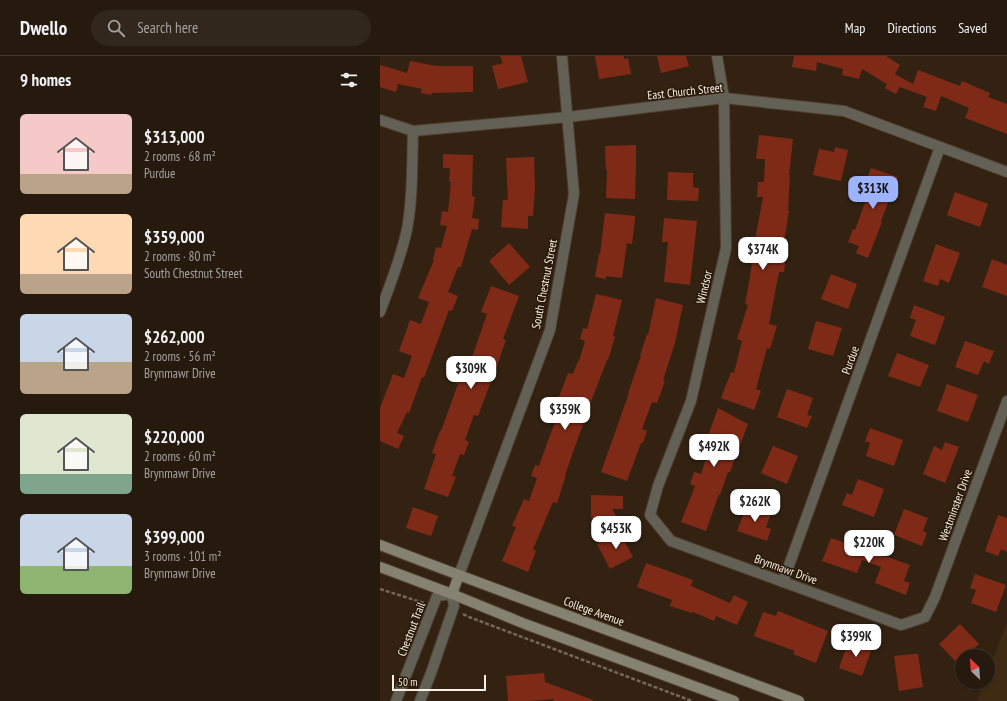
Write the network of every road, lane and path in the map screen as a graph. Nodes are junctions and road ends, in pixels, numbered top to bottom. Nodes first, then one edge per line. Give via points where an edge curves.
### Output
1 (562, 56) edge
2 (717, 56) edge
3 (724, 98) junction
4 (568, 117) junction
5 (380, 120) edge
6 (413, 131) junction
7 (940, 147) junction
8 (1007, 172) edge
9 (380, 312) edge
10 (1007, 401) edge
11 (650, 515) joint
12 (380, 545) edge
13 (380, 567) edge
14 (459, 575) junction
15 (783, 582) junction
16 (380, 589) edge
17 (452, 594) junction
18 (434, 604) junction
19 (452, 610) junction
20 (925, 617) joint
21 (396, 701) edge
22 (420, 701) edge
23 (692, 701) edge
24 (734, 701) edge
25 (799, 701) edge

1 - 4 street, South Chestnut Street
2 - 3 street, Windsor
3 - 4 street, East Church Street
3 - 7 street, East Church Street via 844,111
3 - 11 street, Windsor via 726,248 691,401 658,486
4 - 6 street, East Church Street
4 - 14 street, South Chestnut Street via 574,194 550,330
5 - 6 street, East Church Street
6 - 9 street via 407,230
7 - 8 street, East Church Street
7 - 15 street, Purdue
10 - 20 street, Westminster Drive via 935,597
11 - 15 street, Brynmawr Drive via 671,541
12 - 14 main road, College Avenue
13 - 17 main road
14 - 17 main road
14 - 25 main road, College Avenue
15 - 20 street, Brynmawr Drive via 901,625
16 - 18 path
17 - 18 street, Chestnut Trail via 437,596
17 - 19 street
17 - 24 main road via 525,624
18 - 21 street, Chestnut Trail
19 - 22 street
19 - 23 path

